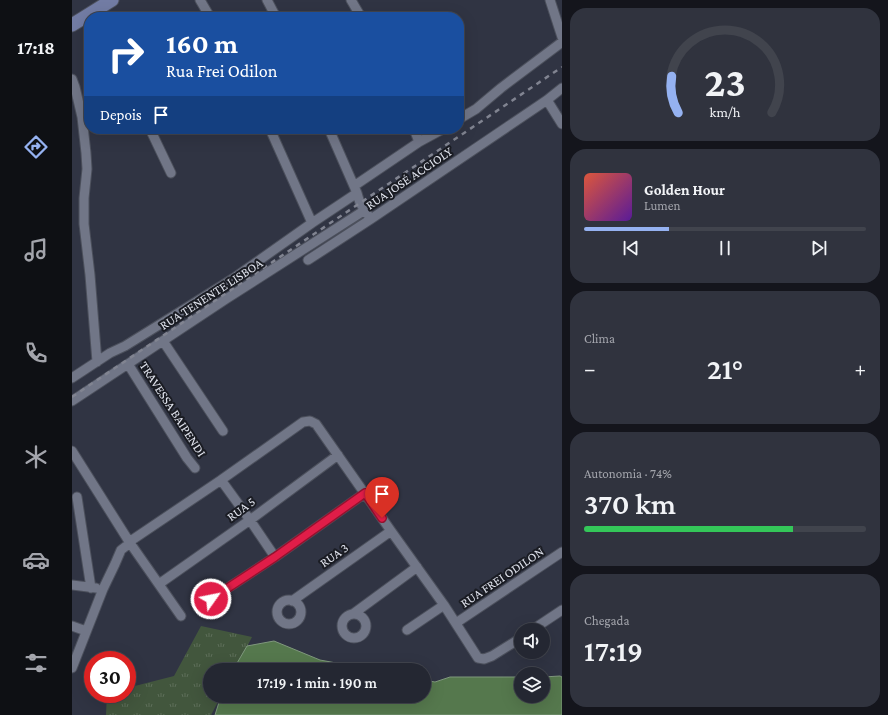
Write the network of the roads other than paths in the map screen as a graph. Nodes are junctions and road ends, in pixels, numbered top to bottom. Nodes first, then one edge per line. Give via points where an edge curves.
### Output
1 (112, 0) edge
2 (200, 0) edge
3 (267, 0) edge
4 (351, 0) edge
5 (550, 0) edge
6 (97, 12) edge
7 (207, 12) edge
8 (273, 12) edge
9 (358, 12) edge
10 (84, 19) edge
11 (72, 25) edge
12 (562, 37) edge
13 (562, 42) edge
14 (72, 79) edge
15 (562, 88) edge
16 (549, 103) junction
17 (562, 109) edge
18 (464, 116) edge
19 (562, 124) edge
20 (152, 134) edge
21 (272, 134) edge
22 (331, 134) edge
23 (416, 134) edge
24 (433, 134) edge
25 (419, 142) junction
26 (171, 173) dead end
27 (355, 190) junction
28 (365, 210) junction
29 (371, 219) junction
30 (312, 223) junction
31 (308, 260) dead end
32 (163, 341) junction
33 (97, 362) junction
34 (128, 364) junction
35 (72, 378) edge
36 (72, 401) edge
37 (223, 431) dead end
38 (72, 451) edge
39 (338, 455) junction
40 (195, 468) dead end
41 (221, 480) junction
42 (365, 493) junction
43 (77, 497) dead end
44 (250, 520) junction
45 (391, 531) junction
46 (130, 543) junction
47 (562, 552) edge
48 (275, 557) junction
49 (417, 567) junction
50 (159, 584) junction
51 (72, 585) edge
52 (91, 588) junction
53 (103, 589) junction
54 (211, 599) dead end
55 (292, 600) dead end
56 (444, 605) junction
57 (562, 610) edge
58 (353, 614) dead end
59 (181, 616) dead end
60 (456, 623) junction
61 (542, 623) edge
62 (72, 626) edge
63 (407, 630) dead end
64 (86, 631) junction
65 (514, 642) edge
66 (72, 668) edge

1 - 6 main road
2 - 7 street
3 - 8 street
4 - 9 street
5 - 12 street
10 - 11 main road
13 - 18 street
14 - 33 street via 82,117 86,153 84,224
15 - 16 street, RUA JOSÉ ACCIOLY
16 - 17 street
16 - 19 street
16 - 29 street, RUA JOSÉ ACCIOLY
20 - 26 street
21 - 30 street
22 - 27 street
23 - 25 street
24 - 25 street, RUA JOSÉ ACCIOLY
25 - 27 street, RUA JOSÉ ACCIOLY
27 - 28 street
27 - 30 street, RUA JOSÉ ACCIOLY
28 - 29 street
28 - 32 street, RUA TENENTE LISBOA
29 - 31 street, RUA JOSÉ ACCIOLY
30 - 33 street, RUA JOSÉ ACCIOLY via 234,278
32 - 34 street, RUA TENENTE LISBOA
32 - 37 street
33 - 35 street, RUA JOSÉ ACCIOLY
34 - 36 street, RUA TENENTE LISBOA
34 - 40 street, TRAVESSA BAIPENDI
38 - 46 street
39 - 41 street, RUA FREI ODILON via 316,424 310,421 303,422
39 - 42 street, RUA FREI ODILON
39 - 44 street, RUA 5
41 - 44 street
41 - 46 street, RUA FREI ODILON
42 - 45 street, RUA FREI ODILON
42 - 48 street
43 - 52 street
44 - 48 street
44 - 50 street, RUA 5
45 - 49 street, RUA FREI ODILON
45 - 55 street, RUA 3
46 - 50 street
46 - 53 street, RUA FREI ODILON via 121,550
47 - 60 street, RUA FREI ODILON
48 - 54 street
49 - 56 street, RUA FREI ODILON
49 - 58 street
50 - 59 street
51 - 52 street
52 - 53 street
53 - 64 street, RUA FREI ODILON
56 - 60 street, RUA FREI ODILON
56 - 63 street
57 - 61 street
60 - 65 street, RUA FREI ODILON via 478,658 492,656
62 - 64 street
64 - 66 street, RUA FREI ODILON

